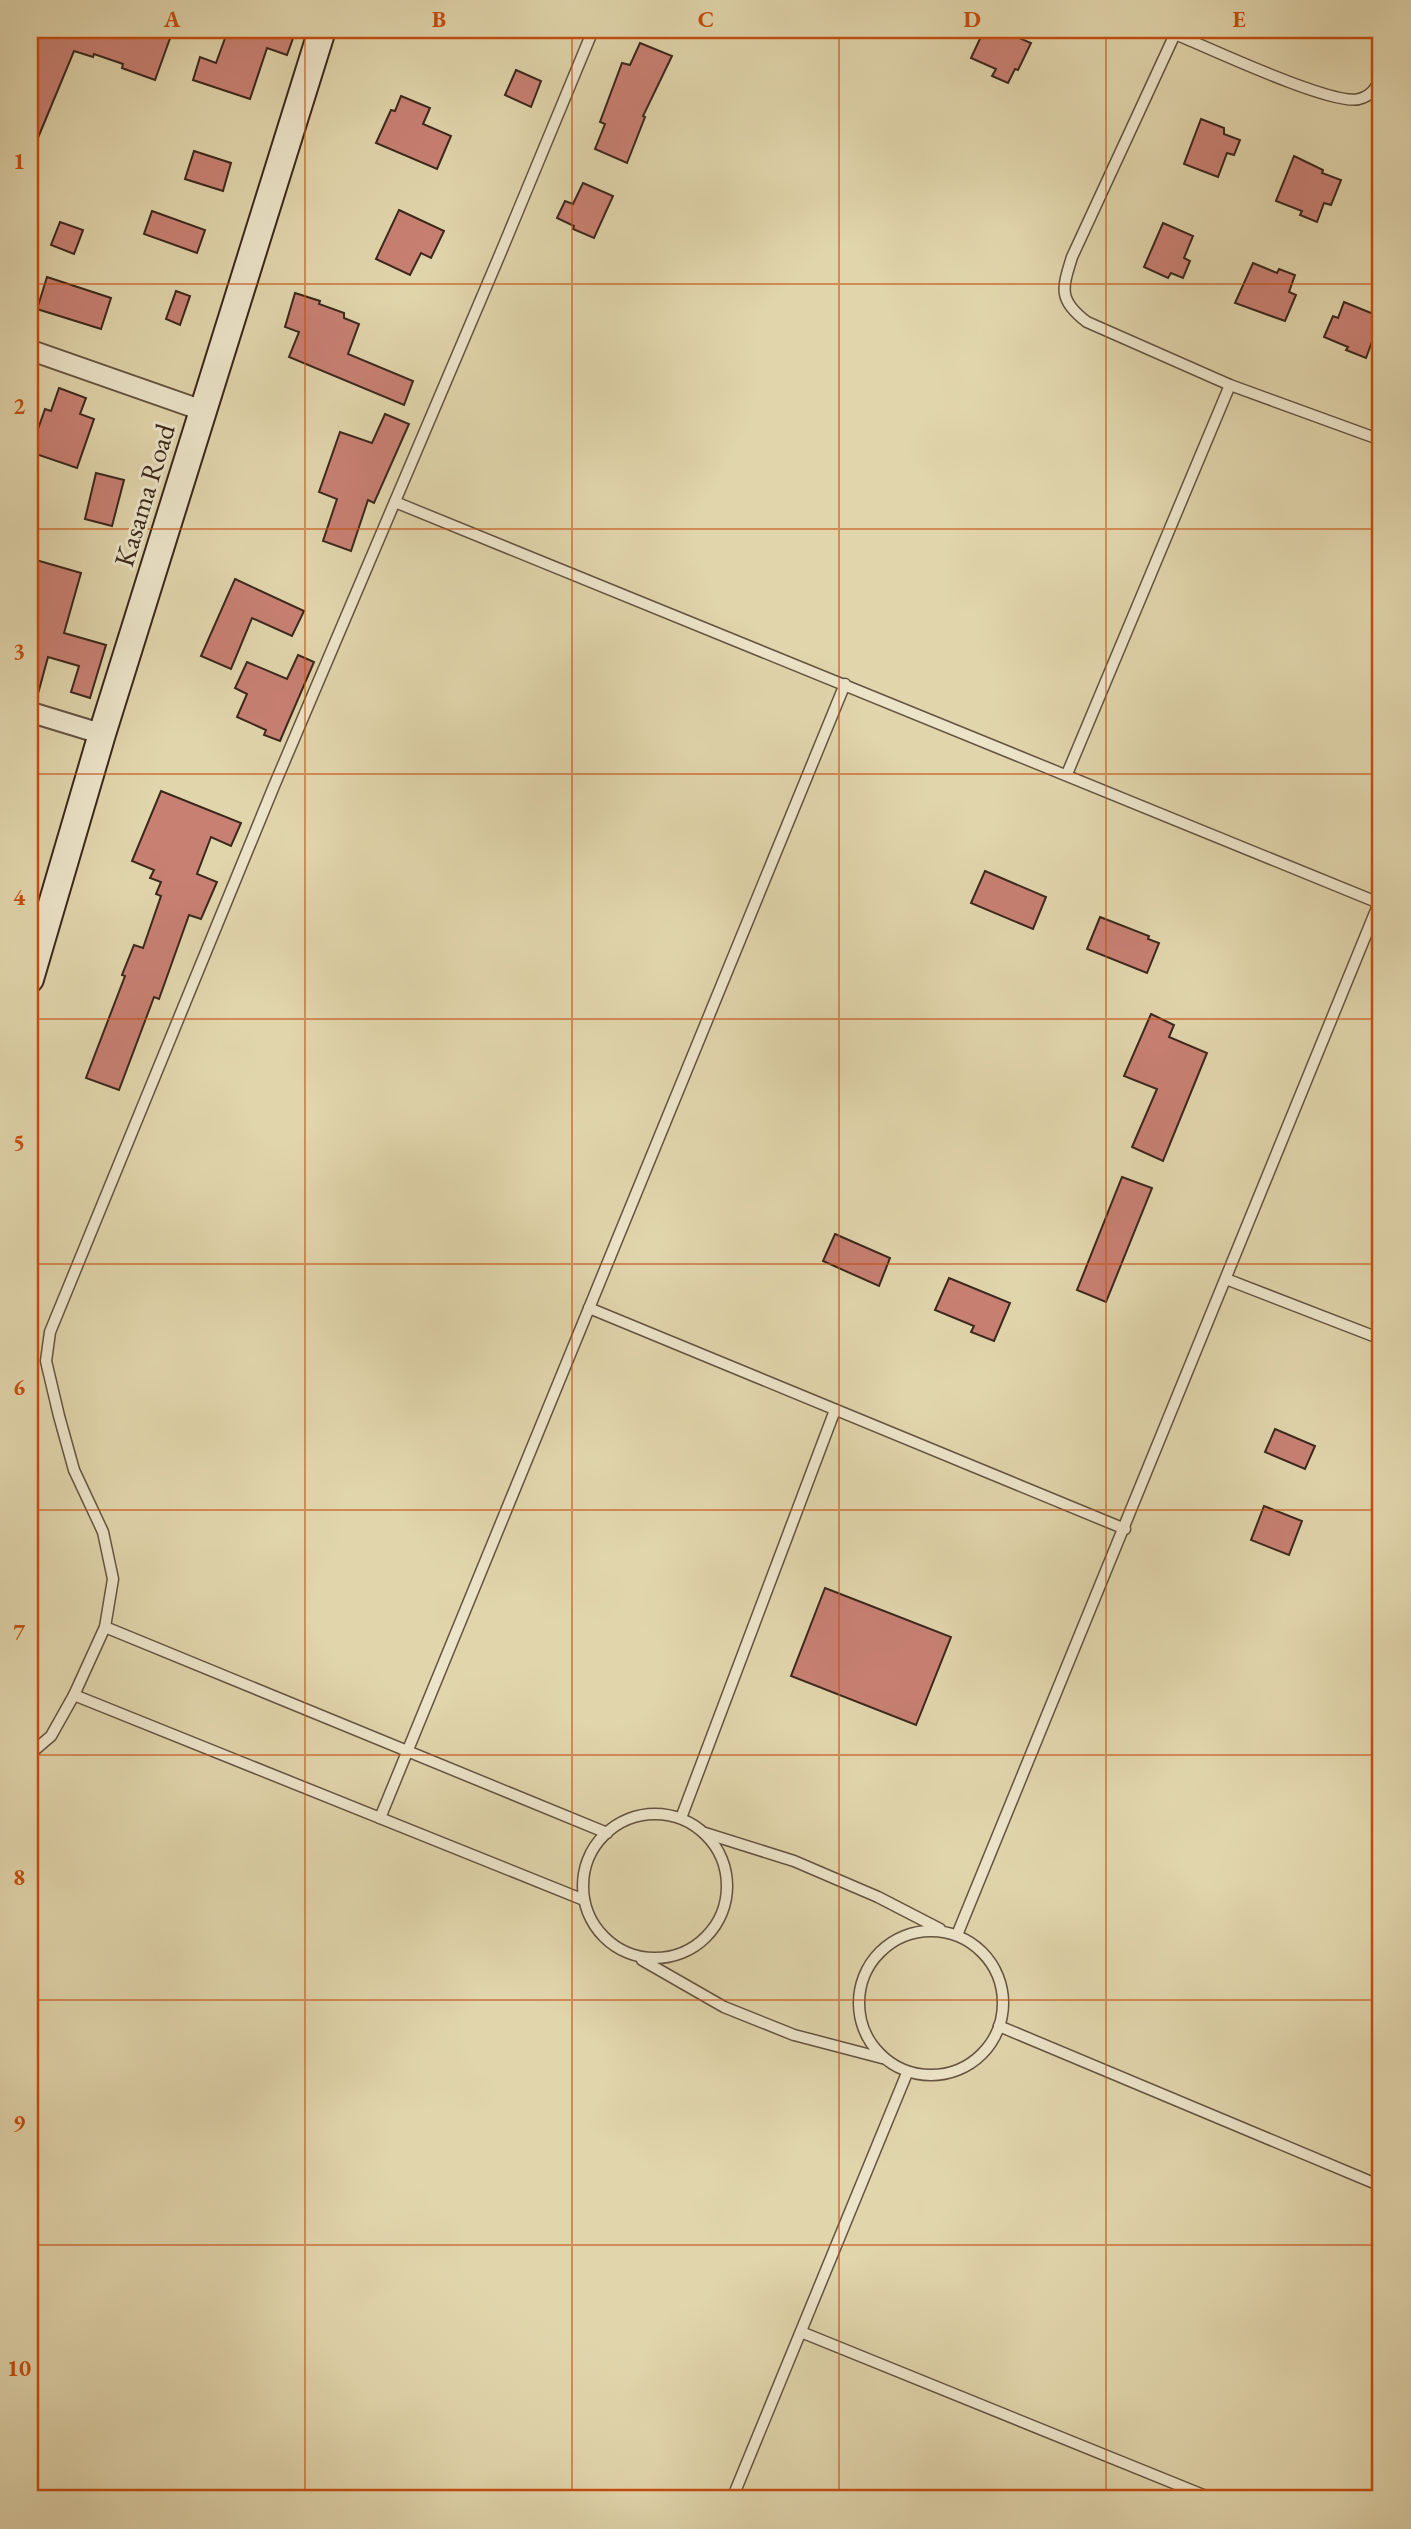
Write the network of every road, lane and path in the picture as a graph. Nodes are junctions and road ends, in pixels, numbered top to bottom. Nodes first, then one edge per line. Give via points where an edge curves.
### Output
1 (322, 30) edge
2 (593, 30) edge
3 (1171, 32) edge
4 (1381, 78) edge
5 (30, 350) edge
6 (1230, 385) junction
7 (204, 411) junction
8 (1381, 440) edge
9 (395, 502) junction
10 (845, 684) junction
11 (30, 712) edge
12 (102, 734) junction
13 (1067, 774) junction
14 (1380, 900) edge
15 (30, 979) edge
16 (1226, 1279) junction
17 (589, 1308) junction
18 (1381, 1339) edge
19 (835, 1410) junction
20 (1125, 1529) junction
21 (105, 1627) junction
22 (74, 1695) junction
23 (407, 1751) junction
24 (30, 1754) edge
25 (380, 1818) junction
26 (681, 1818) junction
27 (607, 1833) junction
28 (705, 1833) junction
29 (584, 1900) junction
30 (943, 1931) junction
31 (957, 1935) junction
32 (639, 1958) junction
33 (999, 2026) junction
34 (883, 2058) junction
35 (907, 2073) junction
36 (1381, 2186) edge
37 (801, 2332) junction
38 (732, 2499) edge
39 (1213, 2499) edge

1 - 7 street, Kasama Road
2 - 9 lane
3 - 4 lane via 1325,96 1358,100 1375,91
3 - 6 lane via 1064,284 1070,309 1087,322
5 - 7 street
6 - 8 lane
6 - 13 lane
7 - 12 street, Kasama Road
9 - 10 lane
9 - 21 lane via 50,1332 46,1361 59,1416 74,1470 103,1532 113,1579
10 - 13 lane
10 - 17 lane
11 - 12 street
12 - 15 street, Kasama Road
13 - 14 lane
14 - 16 lane
16 - 18 lane
16 - 20 lane
17 - 19 lane
17 - 23 lane
19 - 20 lane
19 - 26 lane
20 - 31 lane
21 - 22 lane
21 - 23 lane
22 - 24 lane via 51,1735
22 - 25 lane
23 - 25 lane
23 - 27 lane
25 - 29 lane
26 - 27 lane via 642,1815
26 - 28 lane
27 - 29 lane via 590,1857
28 - 30 lane via 794,1861 878,1896
28 - 32 lane via 725,1870 725,1899 717,1920 705,1937 682,1953 653,1960
29 - 32 lane via 603,1939
30 - 31 lane
30 - 34 lane via 902,1938 870,1966 860,2008 866,2035
31 - 33 lane via 980,1949 996,1971 1003,1997
32 - 34 lane via 724,2007 794,2035
33 - 35 lane via 985,2051 962,2068 935,2076
33 - 36 lane
34 - 35 lane
35 - 37 lane
37 - 38 lane
37 - 39 lane

